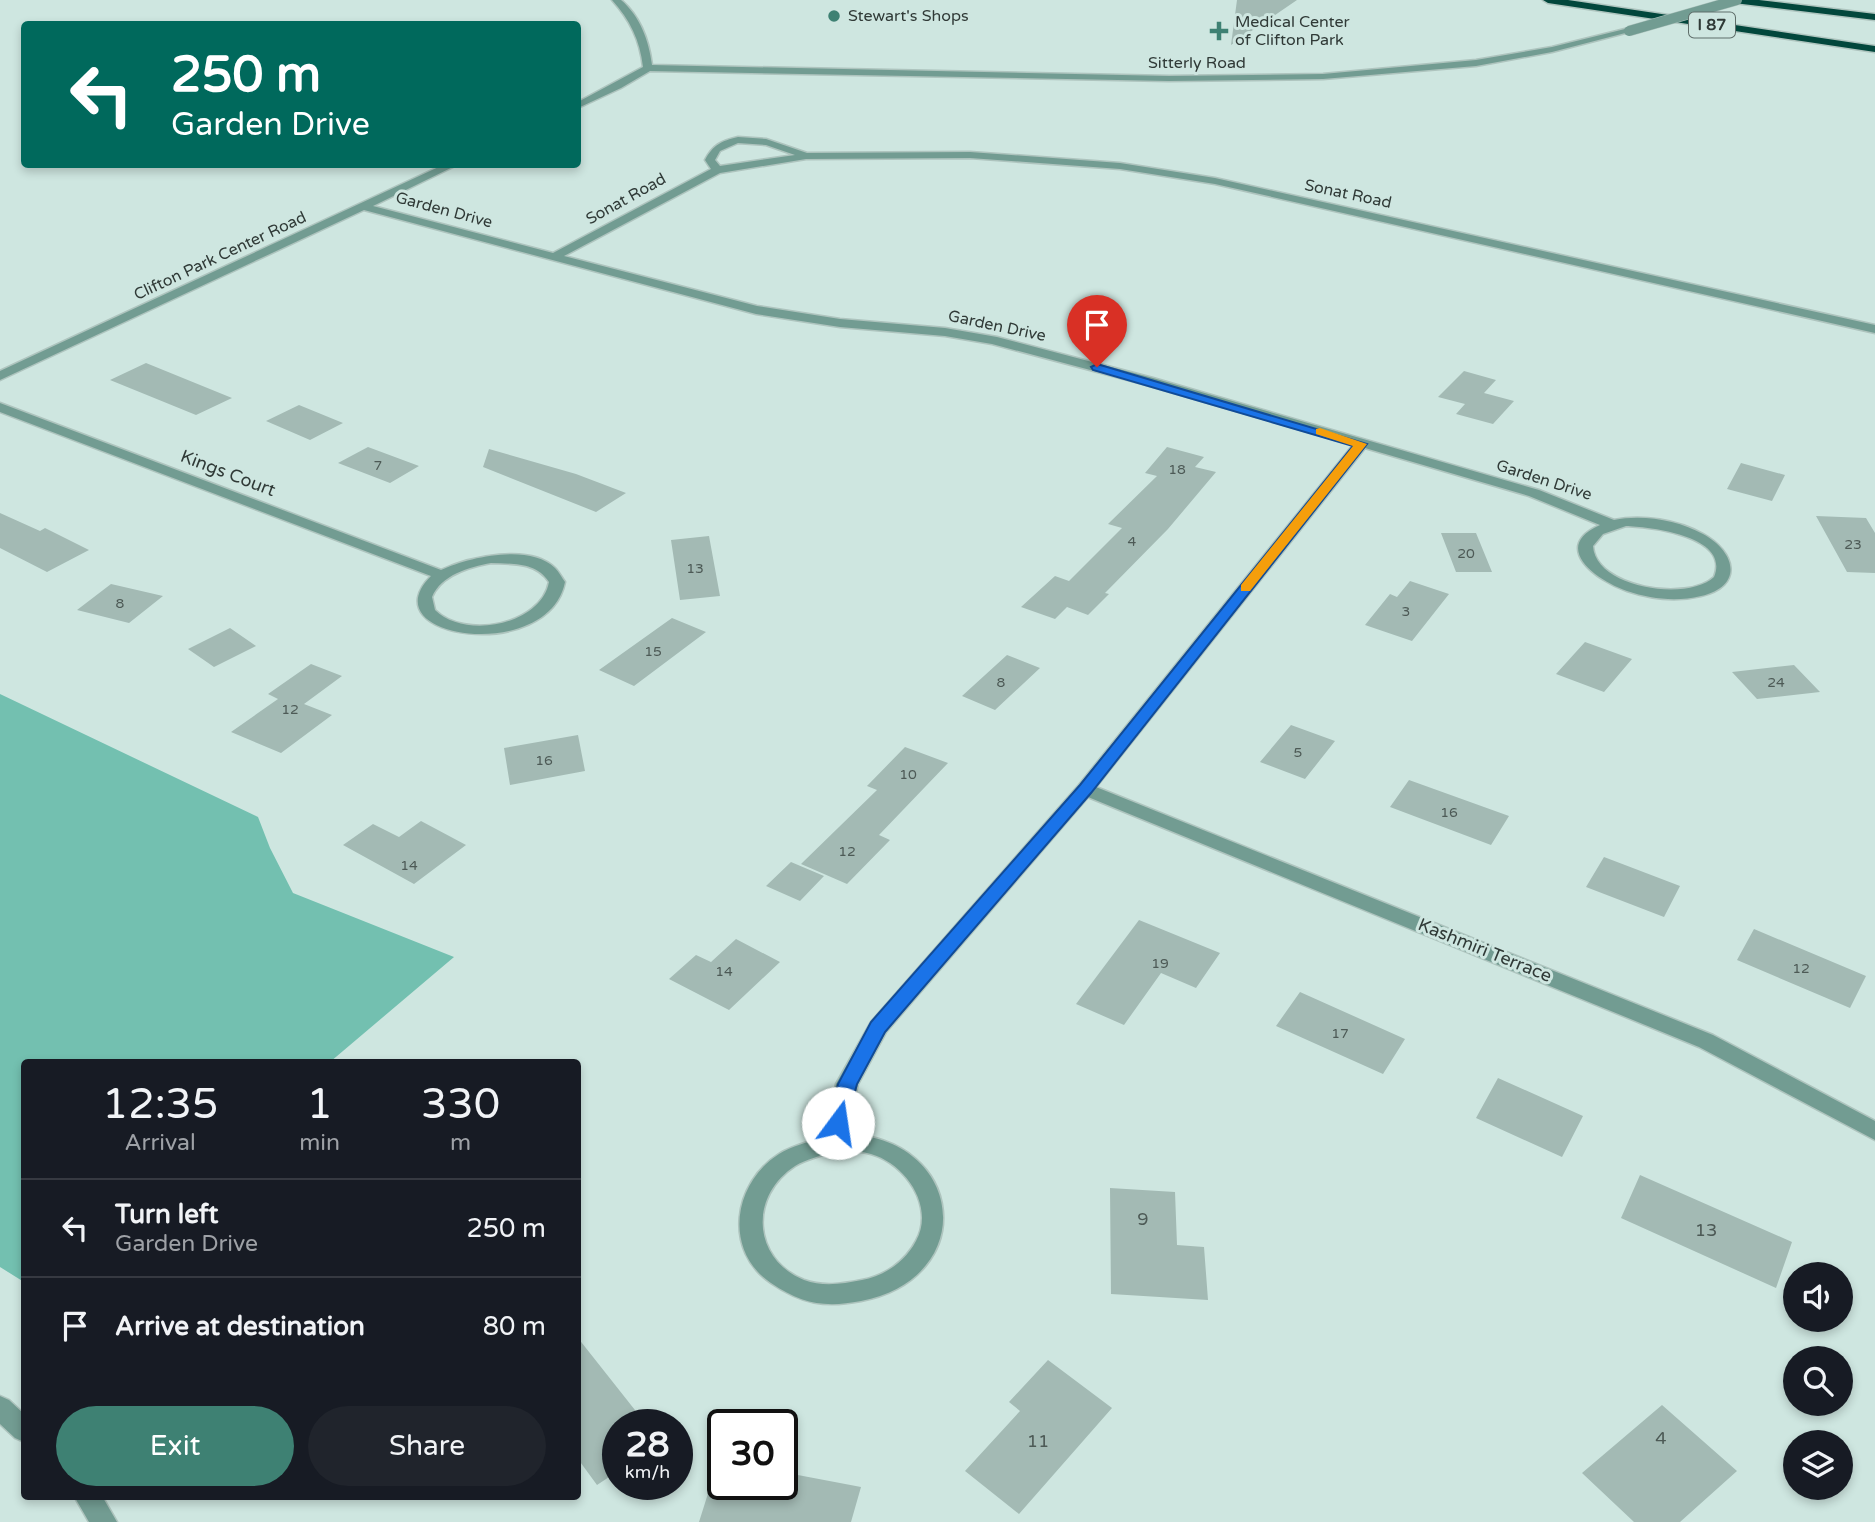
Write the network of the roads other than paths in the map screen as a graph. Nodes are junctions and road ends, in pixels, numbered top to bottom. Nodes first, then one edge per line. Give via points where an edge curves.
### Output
1 (616, 0) edge
2 (1549, 0) edge
3 (1735, 0) edge
4 (1875, 17) edge
5 (1875, 49) edge
6 (648, 68) junction
7 (581, 104) edge
8 (806, 156) junction
9 (446, 168) edge
10 (716, 170) junction
11 (364, 207) junction
12 (552, 258) junction
13 (1875, 329) edge
14 (0, 376) edge
15 (0, 407) edge
16 (1361, 444) junction
17 (1611, 524) junction
18 (442, 575) junction
19 (1085, 789) junction
20 (1875, 1131) edge
21 (833, 1142) junction
22 (0, 1408) edge
23 (21, 1427) edge
24 (90, 1500) edge
25 (104, 1522) edge

1 - 6 street via 629,12
2 - 5 highway, I 87
3 - 4 highway, I 87
3 - 6 street, Sitterly Road, bridge via 1544,53 1464,67 1333,77 1113,79
6 - 7 street
8 - 10 street, Sonat Road
8 - 10 street, Sonat Road via 775,143 743,141 712,152 710,160
8 - 13 street, Sonat Road via 970,155 1171,173
9 - 11 street, Clifton Park Center Road
10 - 12 street, Sonat Road
11 - 12 street, Garden Drive
11 - 14 street, Clifton Park Center Road
12 - 16 street, Garden Drive via 756,310 993,340
15 - 18 street, Kings Court
16 - 17 street, Garden Drive via 1534,493
16 - 19 street
17 - 17 street, Garden Drive via 1589,535 1584,553 1615,581 1672,595 1704,590 1722,578 1723,560 1693,535 1651,523
18 - 18 street via 425,595 425,606 441,623 456,628 494,629 521,622 544,611 558,590 551,571 518,559 473,561
19 - 20 street, Kashmiri Terrace via 1706,1041
19 - 21 street via 878,1027 847,1084
21 - 21 street via 804,1149 768,1173 752,1199 749,1234 768,1269 799,1289 825,1295 862,1293 887,1284 919,1257 933,1227 931,1196 908,1162 875,1145
22 - 23 street
24 - 25 street

